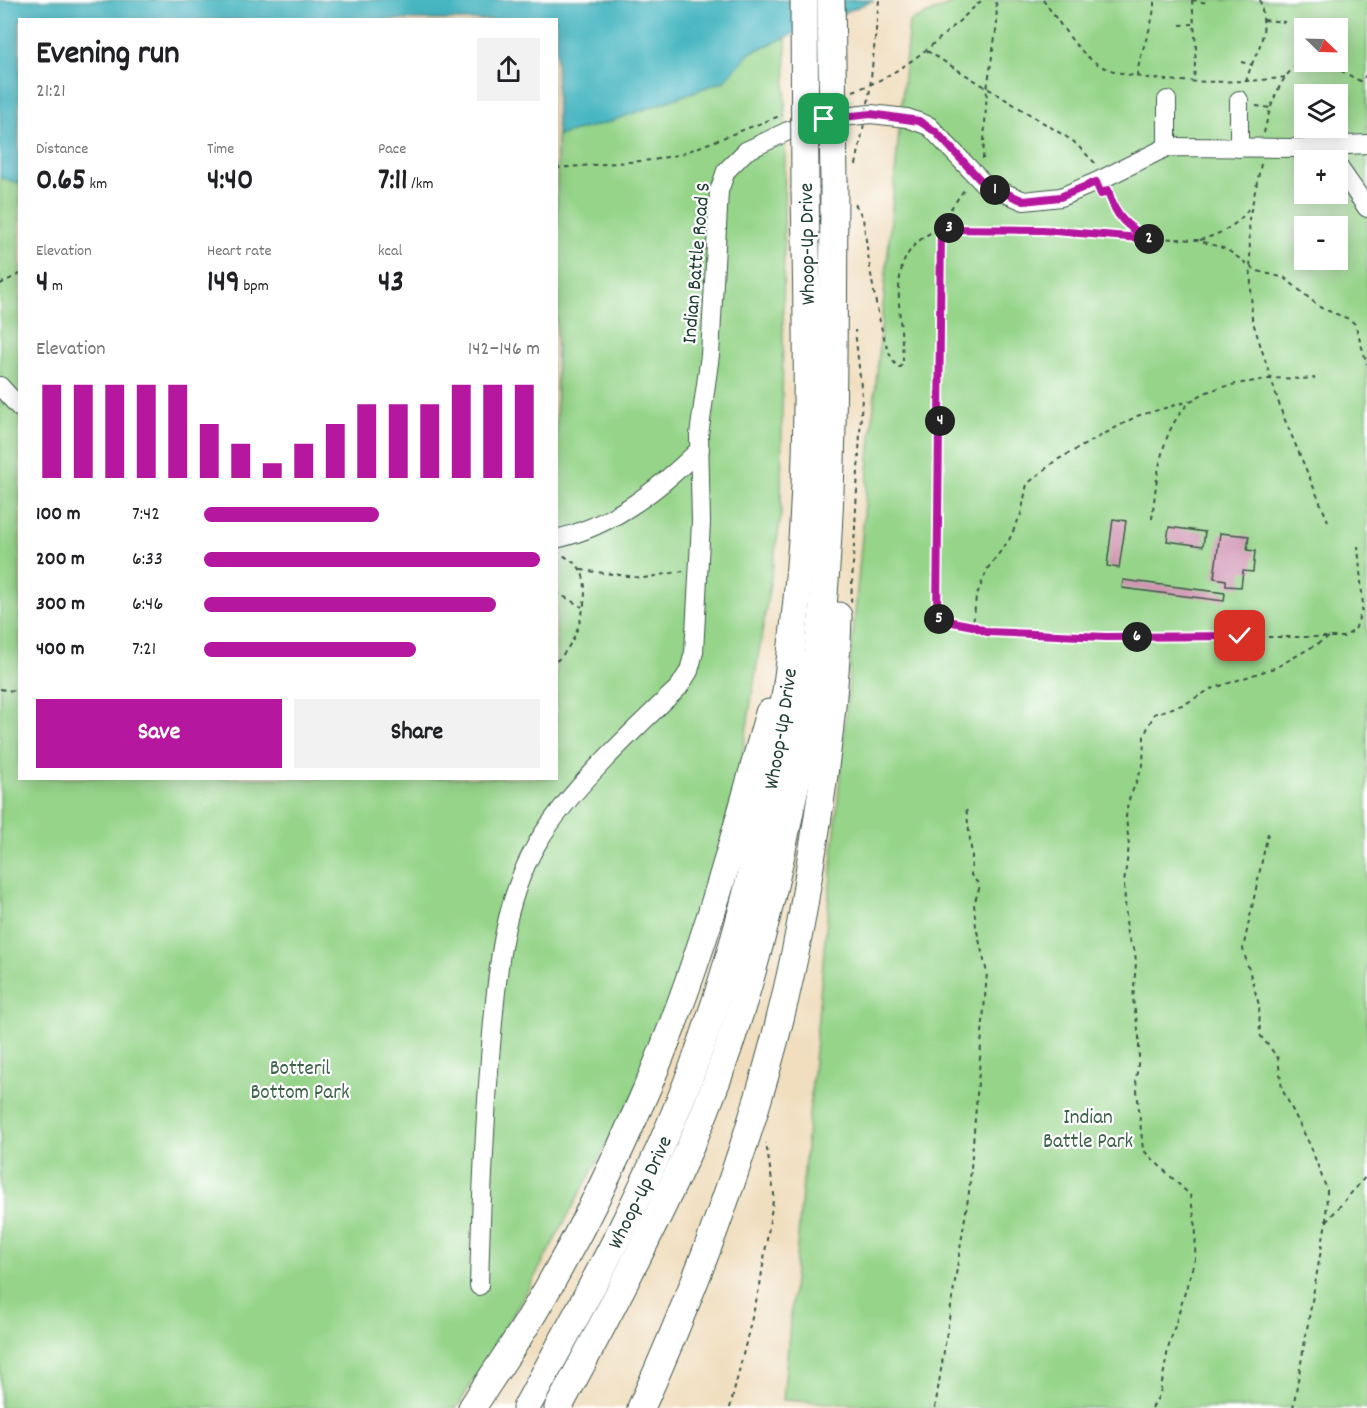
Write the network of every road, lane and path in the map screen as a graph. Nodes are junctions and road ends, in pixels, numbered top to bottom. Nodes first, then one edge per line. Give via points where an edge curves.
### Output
1 (804, 0) edge
2 (831, 0) edge
3 (879, 0) edge
4 (982, 0) edge
5 (996, 0) edge
6 (1043, 0) edge
7 (1154, 0) edge
8 (1192, 0) edge
9 (1260, 0) edge
10 (1208, 3) dead end
11 (1264, 20) junction
12 (1285, 22) dead end
13 (1193, 24) junction
14 (1180, 25) dead end
15 (927, 51) junction
16 (1241, 62) dead end
17 (1253, 65) junction
18 (1294, 68) edge
19 (1343, 72) edge
20 (1367, 75) edge
21 (1137, 76) junction
22 (1286, 76) junction
23 (1194, 80) junction
24 (1246, 82) junction
25 (987, 89) junction
26 (844, 94) dead end
27 (1167, 100) dead end
28 (1239, 100) dead end
29 (791, 112) dead end
30 (1367, 144) edge
31 (1167, 147) junction
32 (1239, 148) junction
33 (1258, 148) junction
34 (1299, 148) junction
35 (1305, 150) edge
36 (856, 165) dead end
37 (558, 168) edge
38 (1348, 180) edge
39 (1096, 182) junction
40 (842, 192) junction
41 (1251, 205) junction
42 (1367, 208) edge
43 (941, 229) junction
44 (1152, 239) junction
45 (1197, 240) junction
46 (1248, 265) junction
47 (18, 275) edge
48 (0, 284) edge
49 (1367, 364) edge
50 (1315, 378) dead end
51 (1271, 379) junction
52 (0, 386) edge
53 (1193, 400) junction
54 (18, 406) edge
55 (700, 449) junction
56 (1152, 519) dead end
57 (1328, 521) dead end
58 (558, 538) edge
59 (1358, 546) dead end
60 (558, 552) edge
61 (699, 568) junction
62 (581, 570) junction
63 (558, 593) edge
64 (582, 607) junction
65 (795, 619) junction
66 (973, 626) junction
67 (1329, 637) junction
68 (558, 660) edge
69 (0, 689) edge
70 (18, 692) edge
71 (966, 807) dead end
72 (1268, 833) dead end
73 (766, 1140) dead end
74 (1367, 1175) edge
75 (1326, 1222) junction
76 (479, 1286) dead end
77 (472, 1408) edge
78 (526, 1408) edge
79 (558, 1408) edge
80 (641, 1408) edge
81 (730, 1408) edge
82 (935, 1408) edge
83 (1152, 1408) edge
84 (1293, 1408) edge

1 - 65 highway, Whoop-Up Drive, bridge via 805,456
2 - 40 highway, Whoop-Up Drive, bridge
3 - 36 path, bridge via 869,98
4 - 15 path
5 - 25 path via 996,40
6 - 21 path via 1089,58 1112,70
7 - 21 path
8 - 10 path
8 - 13 path
9 - 11 path
11 - 12 path
11 - 17 path via 1263,40
13 - 14 path
13 - 23 path
15 - 25 path
15 - 26 path via 865,87
16 - 17 path
17 - 24 path
18 - 22 path
19 - 20 path via 1360,81
21 - 23 path
22 - 24 path
22 - 33 path
23 - 24 path
25 - 39 path via 1073,141 1097,166 1092,170
27 - 31 street
28 - 32 street
29 - 37 path via 681,154
30 - 34 street
31 - 32 street, Indian Battle Road S
31 - 39 street, Indian Battle Road S
32 - 33 street, Indian Battle Road S
33 - 34 street, Indian Battle Road S
33 - 41 path via 1256,158 1263,159
34 - 35 street, Indian Battle Road S
38 - 42 street
39 - 44 path via 1101,194 1108,190 1123,223
39 - 55 street, Indian Battle Road S via 1048,200 1013,198 974,176 928,126 885,115 824,119 746,151 726,171 719,191 710,355
40 - 43 path via 863,218 883,331 898,367 903,362 902,267 919,241
40 - 79 highway, Whoop-Up Drive via 822,617 802,755 776,886 738,1019 691,1143 636,1260
40 - 80 highway via 837,642 823,786 801,924 769,1057 707,1254
41 - 45 path via 1236,223
41 - 46 path
43 - 44 path via 1043,230
43 - 66 path via 937,619
44 - 45 path
45 - 46 path via 1226,249
46 - 49 path via 1285,278 1312,302 1354,324
46 - 51 path via 1252,319
47 - 48 path
50 - 51 path
51 - 53 path via 1220,388
51 - 57 path
52 - 54 street
53 - 56 path via 1171,427 1159,468
53 - 66 path via 1137,416 1055,461 1027,484 1021,514 1009,540 988,568 976,597
55 - 58 street via 672,476 616,516
55 - 61 street, Indian Battle Road S
59 - 67 path via 1363,606 1355,630 1343,637
60 - 62 path
61 - 62 path via 643,578
61 - 76 street, Indian Battle Road S via 694,652 689,671 679,687 572,797 539,840 517,888 494,1019 483,1152
62 - 64 path
63 - 64 path
64 - 68 path via 575,638
65 - 77 highway via 712,912 641,1103 538,1305
65 - 78 highway, Whoop-Up Drive via 770,794 750,884 714,1007 669,1127 615,1244
66 - 67 path via 987,632 1106,637
67 - 83 path via 1277,667 1211,689 1185,704 1154,714 1144,736 1143,765 1128,802 1129,846 1124,883 1127,935 1136,963 1133,999 1140,1057 1136,1080 1143,1150 1190,1195 1196,1227 1195,1259 1168,1349 1160,1394
69 - 70 path
71 - 82 path via 971,874 980,886 974,904 976,927 987,973 969,1192
72 - 75 path via 1243,950 1259,1005 1260,1035 1278,1058 1282,1089 1327,1190
73 - 81 path via 774,1194 760,1285
74 - 75 path
75 - 84 path

